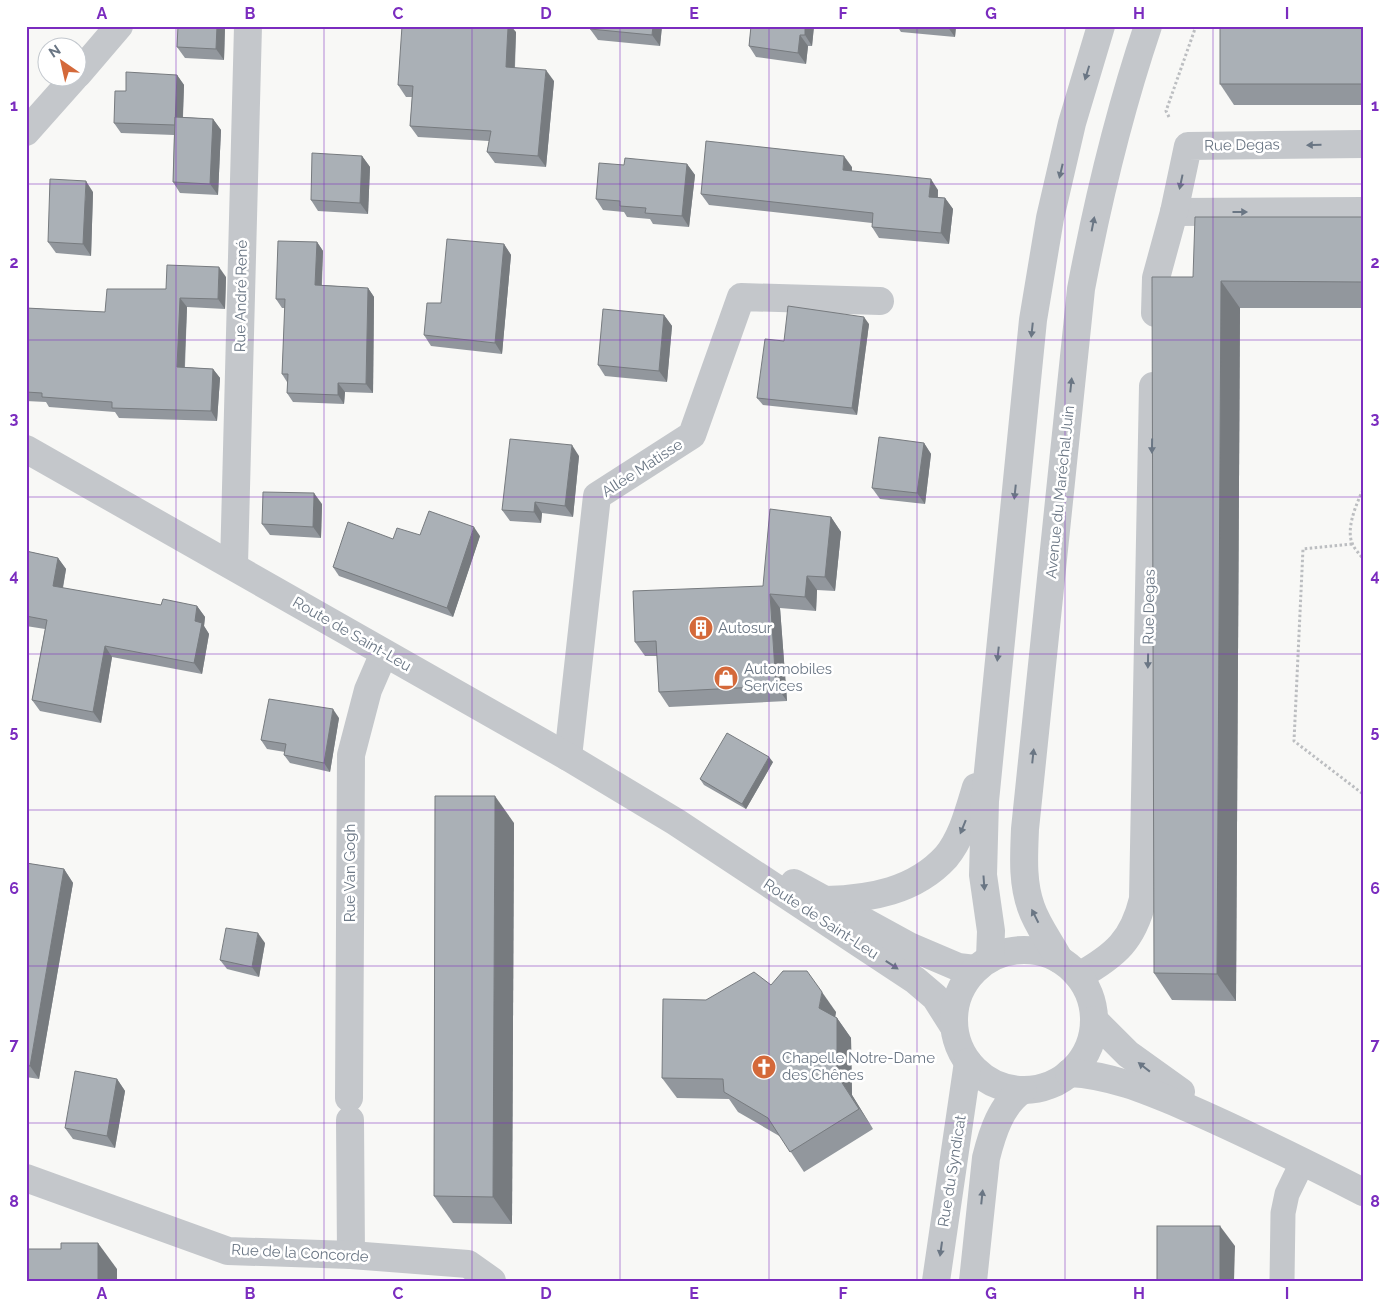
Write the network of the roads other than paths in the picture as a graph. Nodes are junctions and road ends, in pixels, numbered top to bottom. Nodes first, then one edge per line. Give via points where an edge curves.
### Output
1 (119, 26) edge
2 (248, 26) edge
3 (1101, 26) edge
4 (1148, 26) edge
5 (88, 62) edge
6 (65, 88) edge
7 (26, 132) edge
8 (1363, 144) edge
9 (1363, 211) edge
10 (1174, 212) junction
11 (880, 302) dead end
12 (1155, 335) edge
13 (1154, 364) edge
14 (26, 449) edge
15 (234, 566) junction
16 (384, 653) junction
17 (988, 747) junction
18 (568, 757) junction
19 (676, 822) junction
20 (826, 900) junction
21 (983, 964) junction
22 (1069, 967) junction
23 (1094, 1020) junction
24 (954, 1027) junction
25 (968, 1062) junction
26 (1069, 1073) junction
27 (1023, 1090) junction
28 (1244, 1132) junction
29 (1303, 1161) junction
30 (26, 1178) edge
31 (1363, 1192) edge
32 (351, 1255) junction
33 (492, 1281) edge
34 (936, 1281) edge
35 (973, 1281) edge
36 (1282, 1281) edge

1 - 5 street
2 - 15 street, Rue André René
3 -> 17 street via 1072,123 1050,218 1033,320
22 -> 4 street, Avenue du Maréchal Juin via 1031,908 1024,871 1025,829 1081,289 1111,148
6 - 7 street
8 -> 10 street, Rue Degas via 1188,146
10 -> 9 street
10 - 12 street, Rue Degas via 1156,278
11 - 18 street, Allée Matisse via 741,297 692,435 597,496
13 -> 22 street, Rue Degas via 1143,898 1131,934 1120,949
14 - 15 street, Route de Saint-Leu
15 - 16 street, Route de Saint-Leu
16 - 18 street, Route de Saint-Leu
16 - 32 street, Rue Van Gogh via 368,690 351,755
17 -> 20 street via 962,830 946,856 922,876 890,893
17 -> 21 street via 983,875 991,931
18 - 19 street, Route de Saint-Leu
19 - 20 street, Route de Saint-Leu
19 -> 24 street, Route de Saint-Leu via 915,980 935,997
20 - 21 street, Route de Saint-Leu via 911,946 958,967
21 - 22 street via 1012,950 1025,949 1048,954
21 - 24 street via 958,996
22 - 23 street via 1089,992
23 - 26 street via 1088,1049
28 -> 23 street via 1149,1071
24 - 25 street via 956,1039
25 - 27 street via 988,1080 1003,1087
25 -> 34 street, Rue du Syndicat
26 - 27 street via 1045,1086
26 - 28 street via 1115,1080
35 -> 27 street via 986,1158 1008,1103
28 - 29 street
29 - 31 street
29 - 36 lane via 1283,1213
30 - 32 street, Rue de la Concorde via 228,1251
32 - 33 street, Rue de la Concorde via 468,1264

